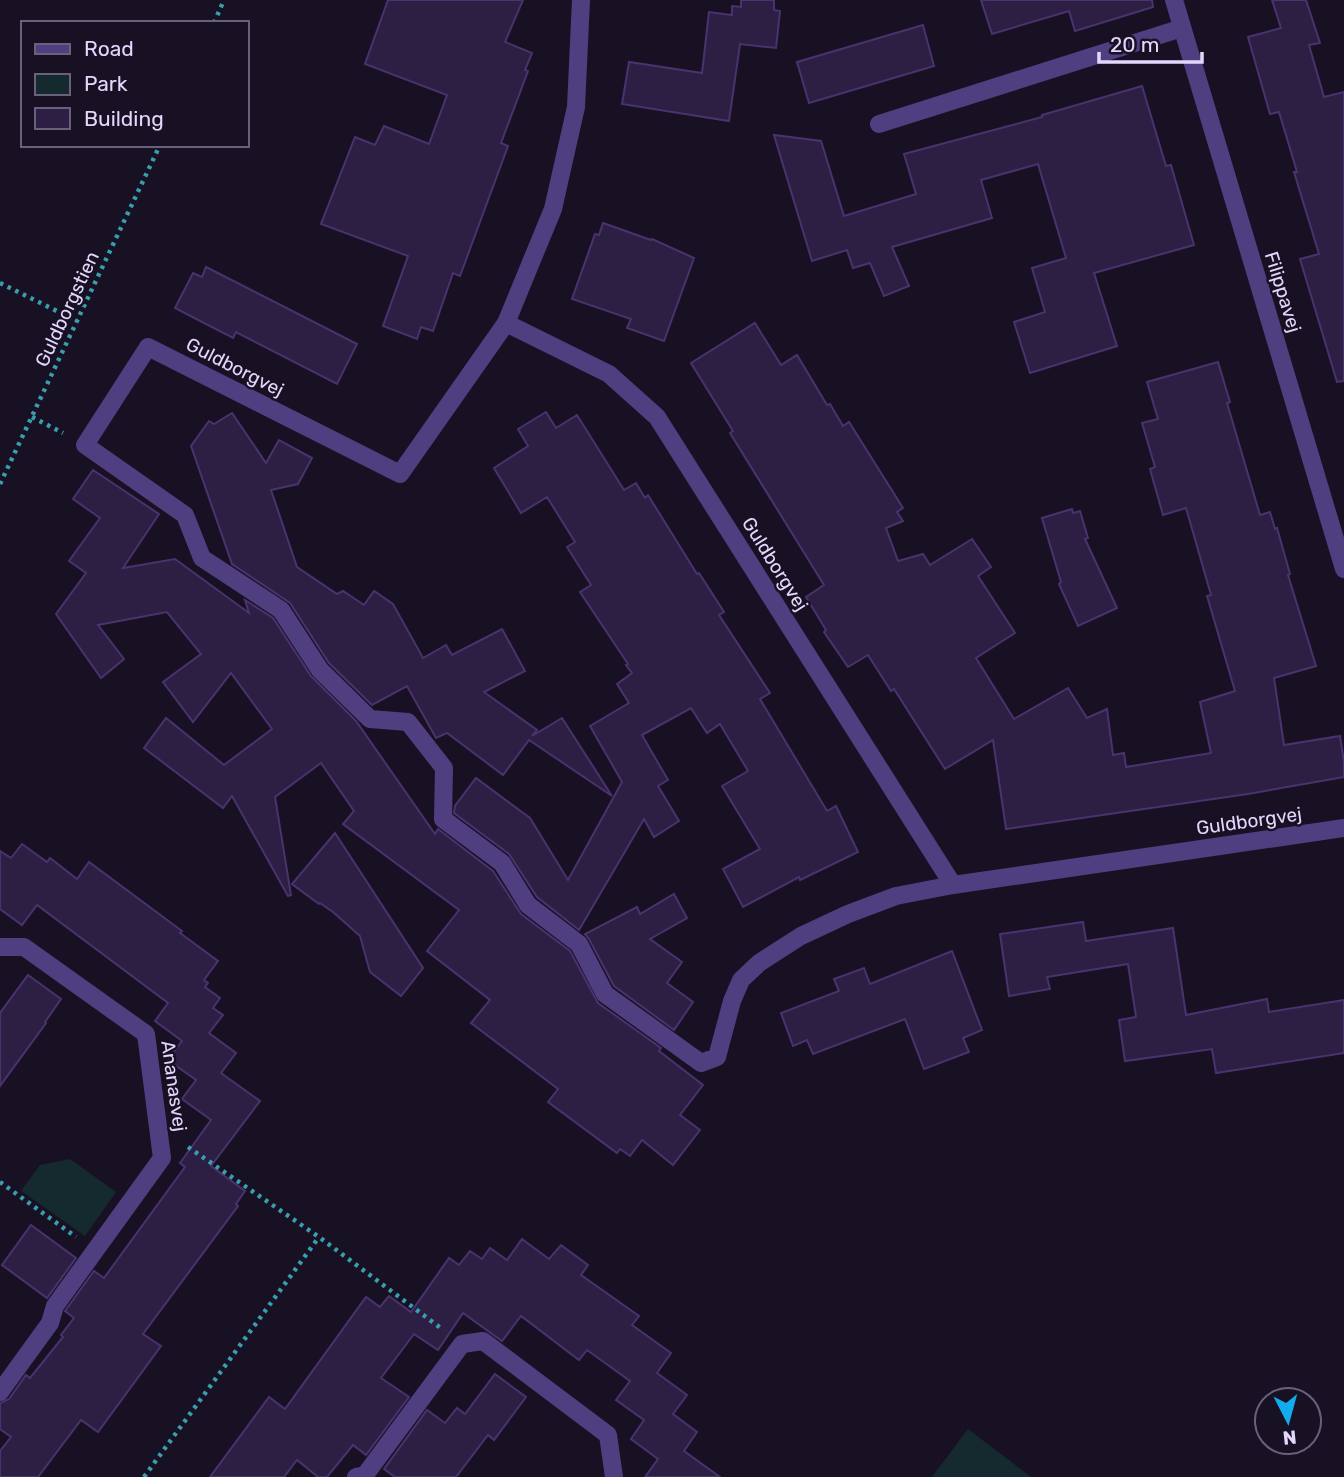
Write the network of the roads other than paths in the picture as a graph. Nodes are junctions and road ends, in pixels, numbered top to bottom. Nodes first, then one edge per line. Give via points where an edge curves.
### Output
1 (582, 0) edge
2 (1174, 0) edge
3 (1182, 28) junction
4 (878, 124) dead end
5 (506, 323) junction
6 (1344, 569) edge
7 (1344, 828) edge
8 (953, 885) junction
9 (0, 947) edge
10 (0, 1392) edge
11 (356, 1477) edge
12 (614, 1477) edge

1 - 5 street, Guldborgvej via 576,107 553,209
2 - 3 street, Filippavej
3 - 4 street
3 - 6 street, Filippavej
5 - 8 street, Guldborgvej via 608,374 657,417
5 - 8 street, Guldborgvej via 400,474 148,347 85,444 185,515 202,558 281,610 320,670 370,719 408,722 444,768 443,819 502,863 528,905 579,944 605,994 701,1063 717,1057 741,980 759,963 848,914 896,896
7 - 8 street, Guldborgvej
9 - 10 street, Ananasvej via 24,947 146,1034 162,1158 55,1306 50,1322
11 - 12 street via 365,1475 462,1344 483,1341 608,1435

